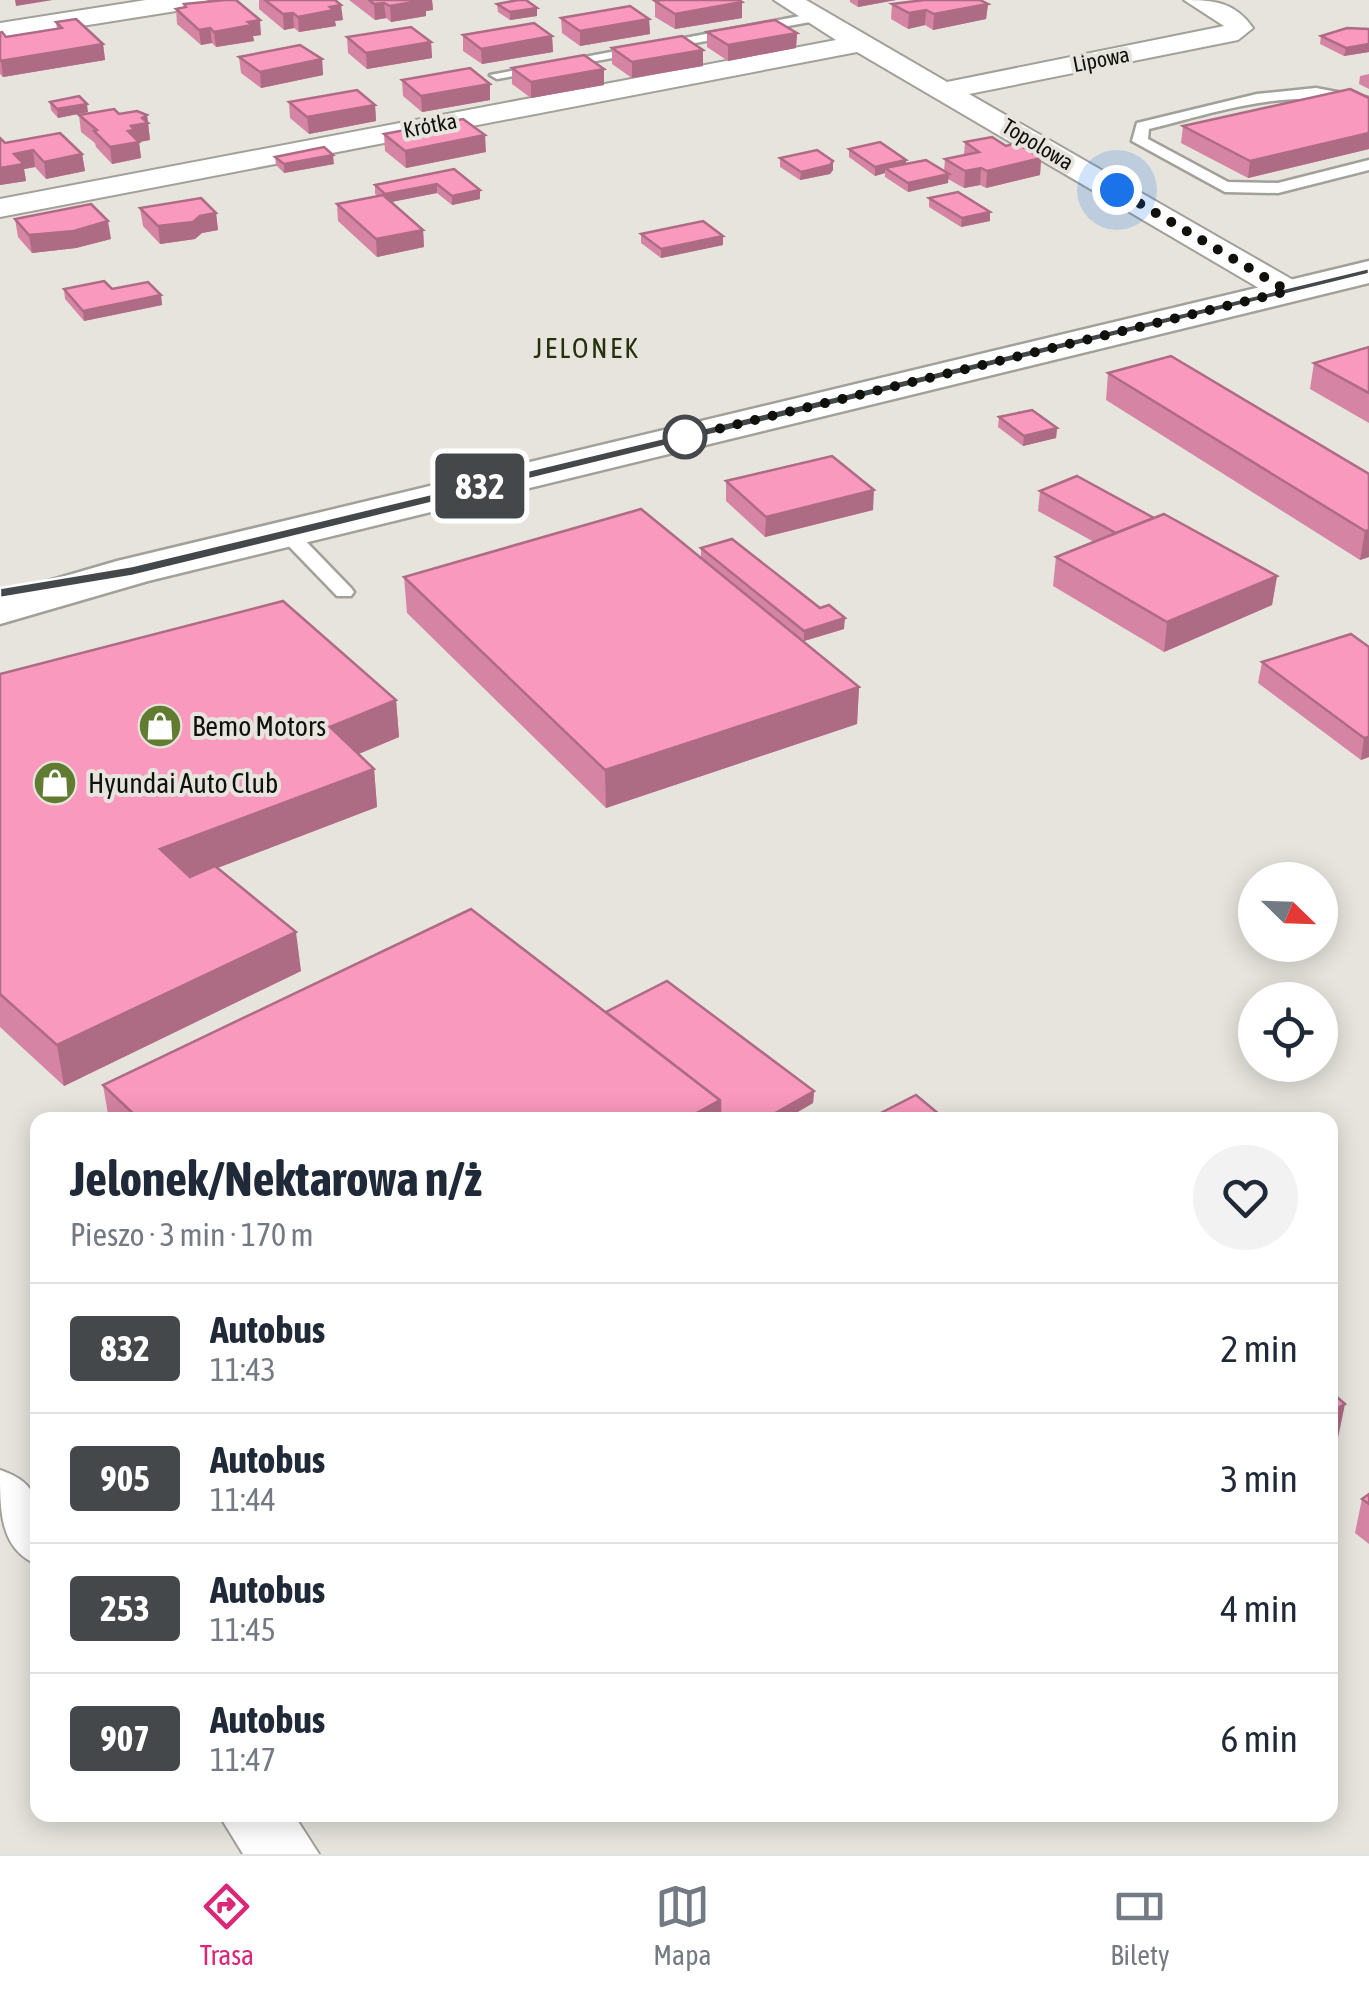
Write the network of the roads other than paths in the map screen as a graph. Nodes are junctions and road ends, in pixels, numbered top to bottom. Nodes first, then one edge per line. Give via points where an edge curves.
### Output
1 (195, 0) edge
2 (787, 0) edge
3 (1197, 0) edge
4 (816, 17) junction
5 (0, 31) edge
6 (861, 43) junction
7 (498, 74) edge
8 (947, 90) junction
9 (1369, 103) edge
10 (1369, 166) edge
11 (0, 208) edge
12 (1369, 272) edge
13 (1288, 291) junction
14 (288, 533) junction
15 (132, 571) junction
16 (344, 592) dead end
17 (0, 593) edge
18 (0, 610) edge
19 (0, 1493) edge
20 (30, 1531) edge
21 (259, 1822) edge
22 (284, 1854) edge

1 - 5 street
2 - 4 street, Topolowa
3 - 8 street, Lipowa via 1231,16 1240,28
4 - 6 street, Topolowa
4 - 7 lane
6 - 8 street, Topolowa
6 - 11 street, Krótka
8 - 13 street, Topolowa
9 - 10 lane via 1345,92 1294,92 1142,126 1140,141 1225,186 1278,188
12 - 13 main road
13 - 14 main road
14 - 15 main road
14 - 16 lane
15 - 17 main road
15 - 18 main road
19 - 20 street
21 - 22 street

